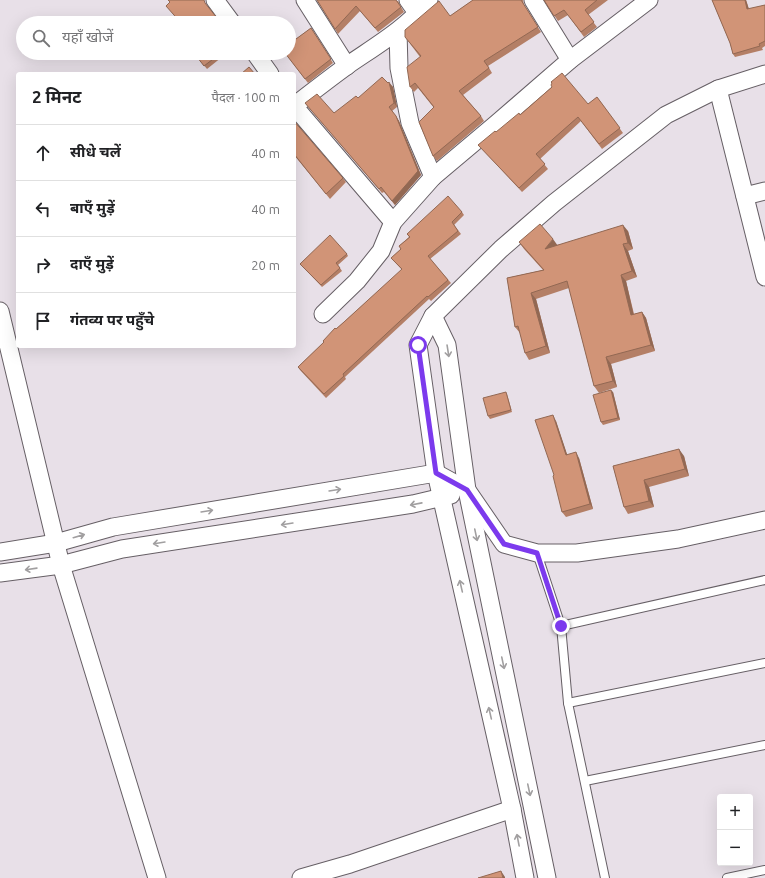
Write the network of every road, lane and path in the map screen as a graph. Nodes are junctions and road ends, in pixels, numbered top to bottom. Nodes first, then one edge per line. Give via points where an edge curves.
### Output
1 (215, 0) edge
2 (304, 0) edge
3 (408, 0) edge
4 (429, 0) edge
5 (533, 0) edge
6 (649, 0) edge
7 (418, 14) junction
8 (227, 16) edge
9 (398, 31) junction
10 (260, 60) edge
11 (570, 60) junction
12 (347, 66) junction
13 (269, 72) edge
14 (765, 74) edge
15 (718, 89) junction
16 (296, 104) edge
17 (296, 108) edge
18 (433, 177) junction
19 (765, 191) edge
20 (745, 196) junction
21 (393, 222) junction
22 (765, 277) edge
23 (0, 311) edge
24 (324, 314) dead end
25 (433, 316) junction
26 (436, 473) junction
27 (467, 490) junction
28 (441, 498) junction
29 (765, 520) edge
30 (56, 543) junction
31 (0, 552) edge
32 (537, 553) junction
33 (61, 565) junction
34 (0, 573) edge
35 (765, 580) edge
36 (561, 626) junction
37 (765, 663) edge
38 (568, 703) junction
39 (765, 745) edge
40 (585, 781) junction
41 (512, 809) junction
42 (765, 870) edge
43 (352, 871) edge
44 (158, 878) edge
45 (301, 878) edge
46 (525, 878) edge
47 (547, 878) edge
48 (605, 878) edge
49 (728, 878) edge

1 - 8 street
2 - 12 street
3 - 7 street
4 - 7 street
5 - 11 street
6 - 11 street
7 - 9 street
9 - 12 street
9 - 18 street via 399,68 410,123
10 - 13 street
11 - 18 street
12 - 16 street
14 - 15 street
15 - 20 street
15 - 25 street via 666,115 554,203 501,249
17 - 21 street
18 - 21 street
19 - 20 street
20 - 22 street
21 - 24 street via 381,251 357,281
23 - 30 street
25 - 26 street via 418,345
25 -> 27 street via 447,345
26 - 27 street
26 - 28 street
30 -> 26 street via 113,527
27 - 28 street
27 - 32 street via 504,544
27 -> 47 street
28 -> 33 street via 122,549
41 -> 28 street
29 - 32 street via 678,539 577,553
30 - 31 street
30 - 33 street
32 - 36 lane
33 -> 34 street
33 - 44 street
35 - 36 lane
36 - 38 lane
37 - 38 lane
38 - 40 lane
39 - 40 lane
40 - 48 lane
41 - 43 street
46 -> 41 street
42 - 49 lane
43 - 45 street

